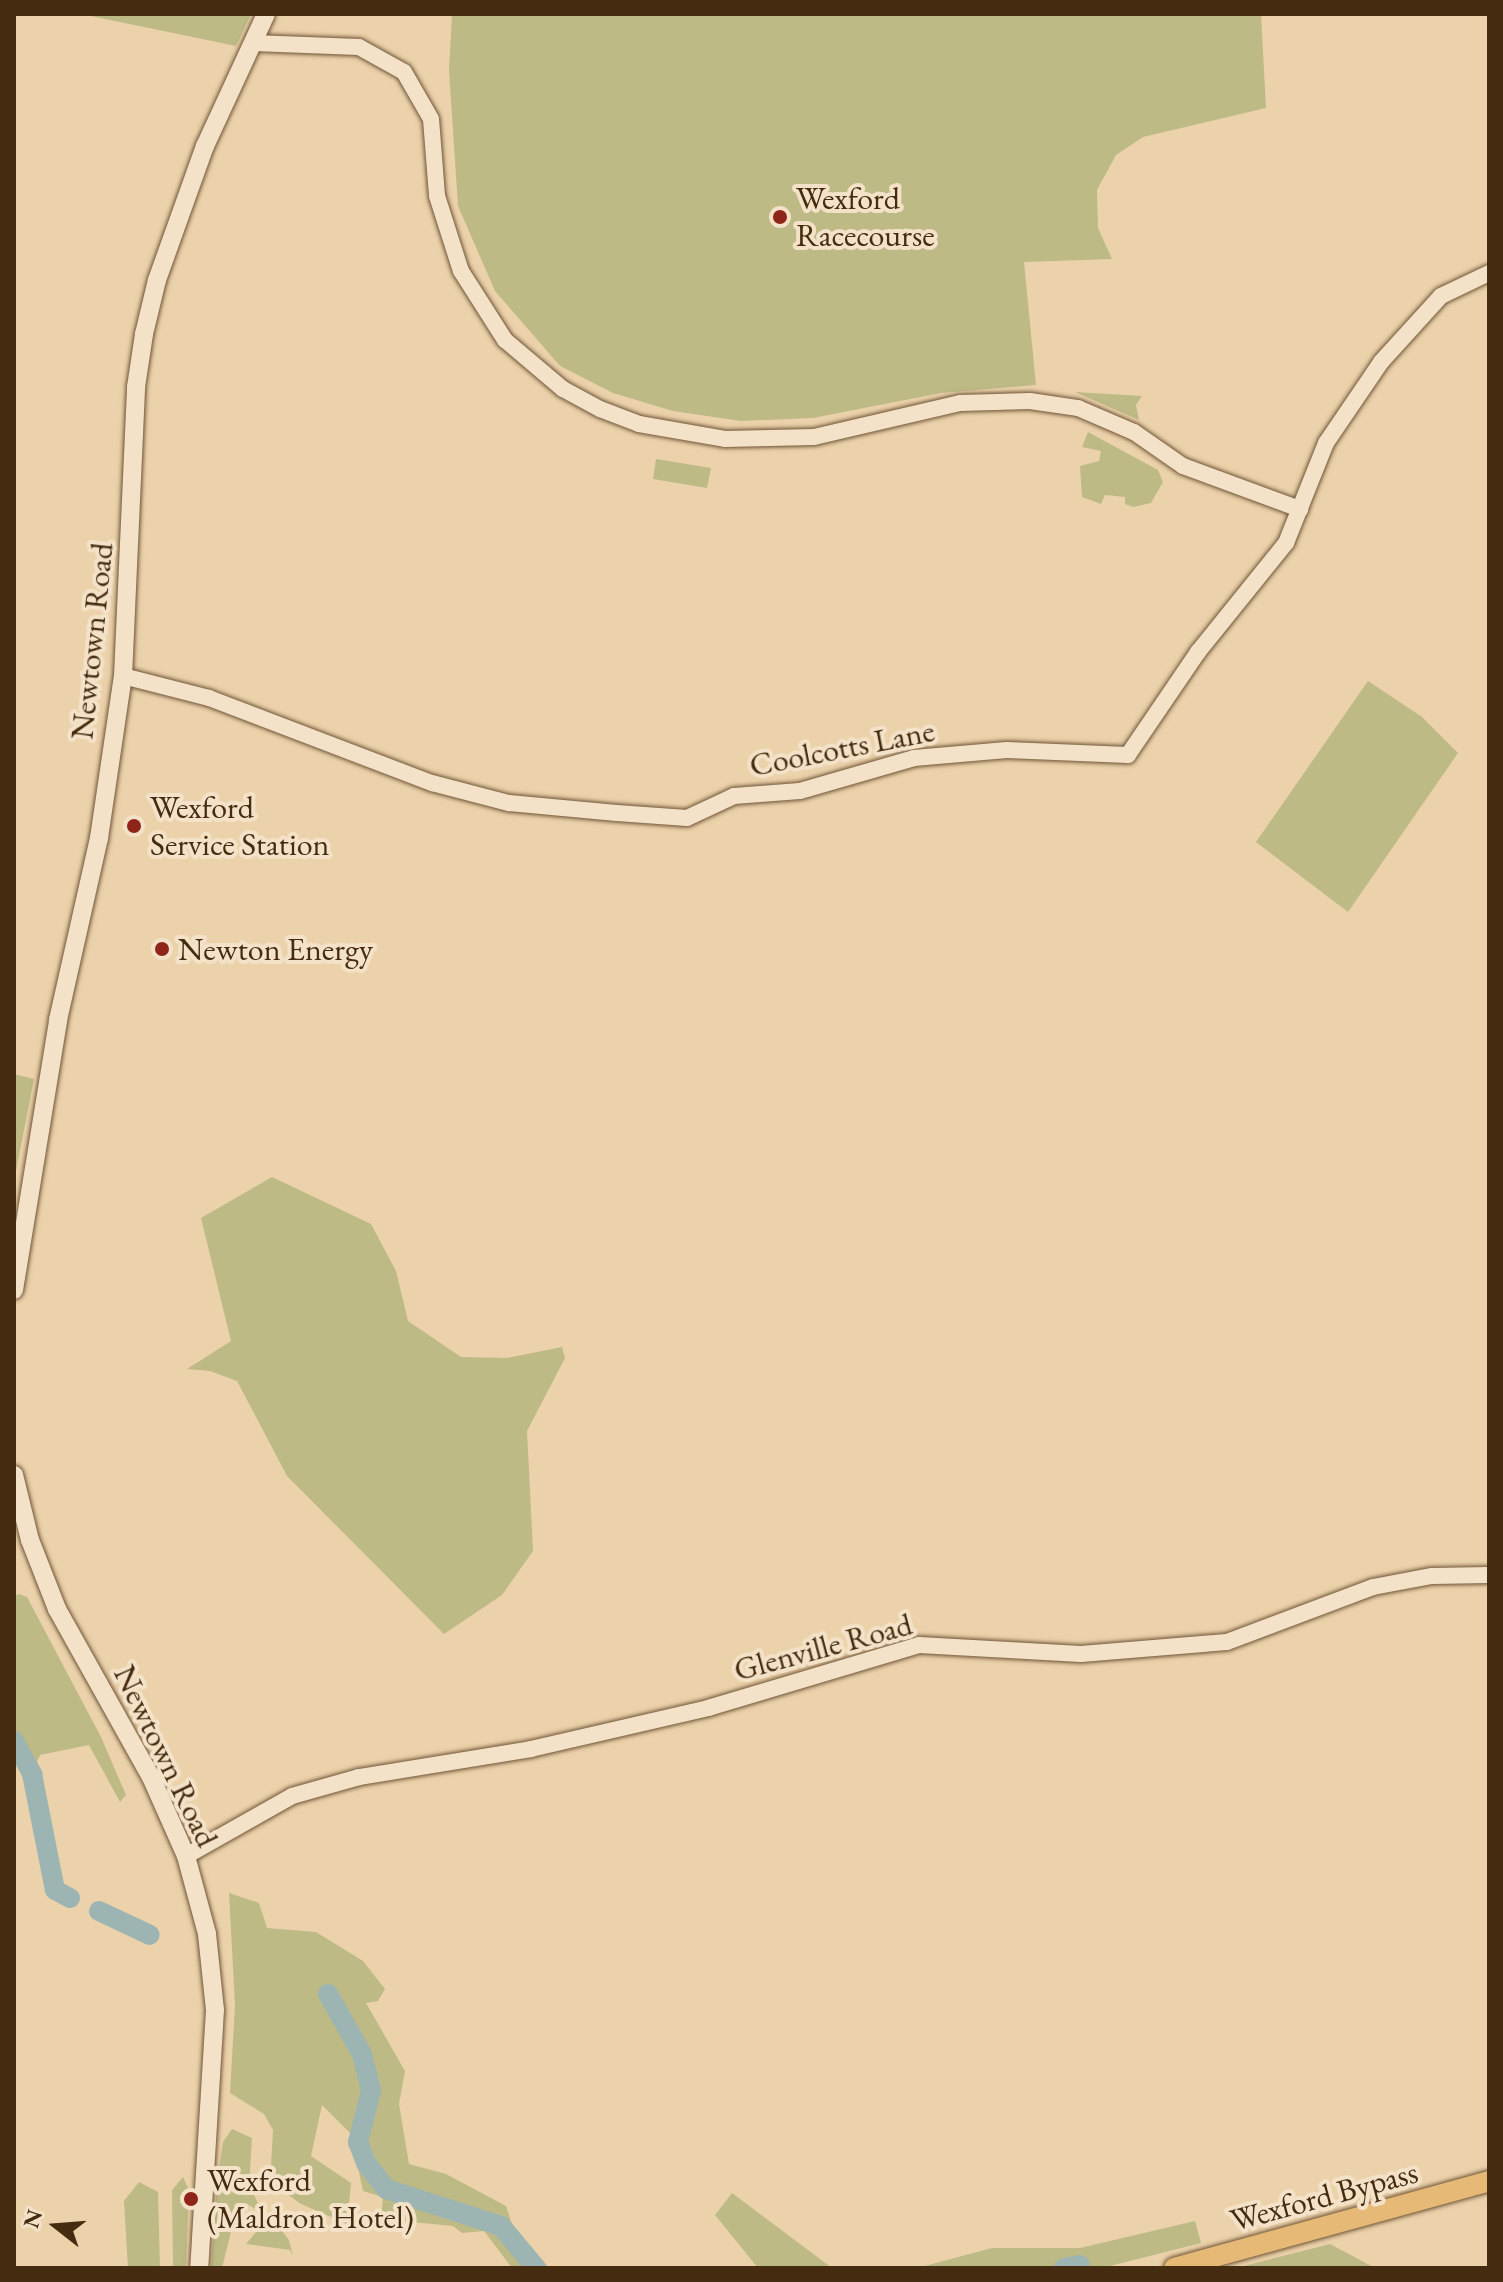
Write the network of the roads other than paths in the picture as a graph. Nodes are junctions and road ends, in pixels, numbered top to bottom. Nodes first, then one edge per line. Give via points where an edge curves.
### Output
1 (266, 14) edge
2 (253, 43) junction
3 (1489, 273) edge
4 (1300, 509) junction
5 (123, 676) junction
6 (14, 1290) edge
7 (14, 1475) edge
8 (1489, 1575) edge
9 (186, 1856) junction
10 (1489, 2181) edge
11 (199, 2268) edge
12 (1174, 2268) edge

1 - 2 main road, Newtown Road
2 - 4 street via 359,47 404,72 431,119 437,196 461,271 474,294 505,340 532,365 600,409 639,424 725,439 814,437 960,403 1030,401 1078,408 1134,432 1183,466
2 - 5 main road, Newtown Road via 205,146 157,280 144,334 136,387
3 - 4 street, Coolcotts Lane via 1441,296 1381,362 1326,443
4 - 5 street, Coolcotts Lane via 1286,543 1198,652 1128,755 1007,750 914,758 800,791 734,796 687,818 509,803 432,783 209,698
5 - 6 main road, Newtown Road via 99,838 58,1020
7 - 9 main road, Newtown Road via 30,1540 57,1609 151,1777
8 - 9 street, Glenville Road via 1432,1576 1373,1587 1221,1643 1081,1654 919,1645 708,1708 531,1749 359,1777 292,1796
9 - 11 main road, Newtown Road via 207,1934 215,2010
10 - 12 highway, Wexford Bypass

